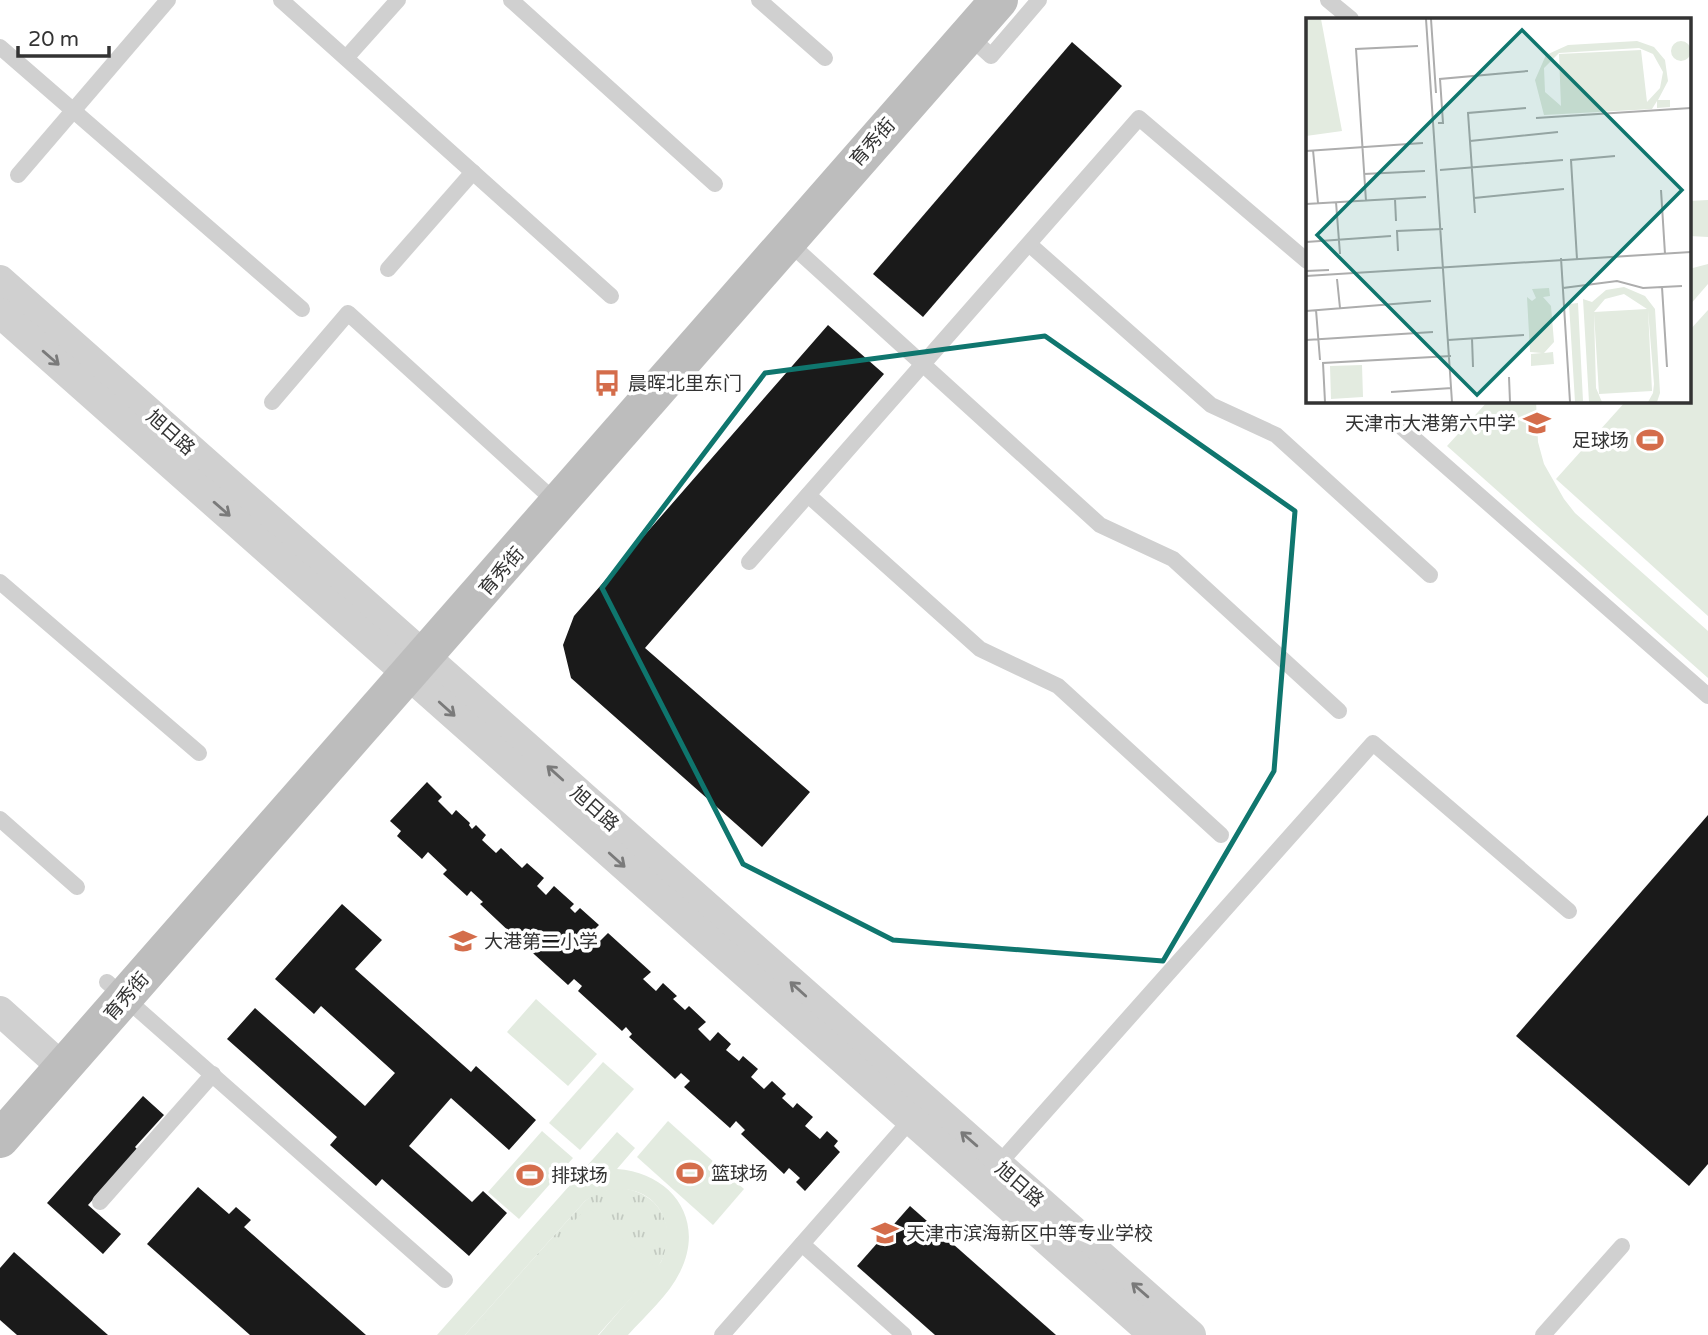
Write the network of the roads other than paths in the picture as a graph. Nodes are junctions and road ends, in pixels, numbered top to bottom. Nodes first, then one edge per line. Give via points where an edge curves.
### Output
1 (168, 0) edge
2 (281, 0) edge
3 (398, 0) edge
4 (511, 0) edge
5 (759, 0) edge
6 (999, 0) edge
7 (1039, 0) edge
8 (1328, 0) edge
9 (967, 17) edge
10 (1350, 18) edge
11 (0, 47) edge
12 (346, 58) junction
13 (825, 58) dead end
14 (74, 111) junction
15 (473, 172) junction
16 (18, 174) dead end
17 (715, 184) dead end
18 (786, 240) junction
19 (1029, 244) junction
20 (1306, 260) edge
21 (388, 270) dead end
22 (0, 281) edge
23 (611, 296) dead end
24 (302, 309) dead end
25 (0, 313) edge
26 (922, 365) junction
27 (272, 402) dead end
28 (1399, 425) dead end
29 (808, 495) junction
30 (550, 496) junction
31 (749, 562) dead end
32 (1430, 575) dead end
33 (0, 582) edge
34 (409, 659) junction
35 (1708, 695) edge
36 (1339, 711) dead end
37 (199, 753) dead end
38 (0, 819) edge
39 (1221, 835) dead end
40 (77, 887) dead end
41 (1569, 911) dead end
42 (116, 989) junction
43 (0, 1011) edge
44 (54, 1060) junction
45 (213, 1074) junction
46 (0, 1102) edge
47 (919, 1111) junction
48 (0, 1139) edge
49 (990, 1174) junction
50 (100, 1202) dead end
51 (802, 1244) junction
52 (1622, 1246) dead end
53 (444, 1280) dead end
54 (722, 1335) edge
55 (904, 1335) edge
56 (1154, 1335) edge
57 (1191, 1335) edge
58 (1543, 1335) edge

1 - 14 lane
2 - 12 lane
3 - 12 lane
4 - 17 lane
5 - 13 lane
6 - 9 street, 育秀街
7 - 9 lane via 991,56
8 - 10 lane
9 - 18 street, 育秀街
9 - 30 street, 育秀街
11 - 14 lane
12 - 15 lane
14 - 16 lane
14 - 24 lane
15 - 21 lane
15 - 23 lane
18 - 26 lane
18 - 30 street, 育秀街
19 - 20 lane via 1139,118
19 - 26 lane
19 - 32 lane via 1211,405 1276,435
22 - 34 street, 旭日路
25 -> 34 street, 旭日路
26 - 29 lane
26 - 36 lane via 1100,525 1173,559
27 - 30 lane via 348,313
28 - 35 lane
29 - 31 lane
29 - 39 lane via 980,649 1058,686
30 - 34 street, 育秀街
33 - 37 lane
34 - 42 street, 育秀街
34 - 47 street, 旭日路
38 - 40 lane
41 - 49 lane via 1373,743
42 - 44 street, 育秀街
42 - 45 lane
43 - 44 street
44 - 46 street, 育秀街
44 - 48 street, 育秀街
45 - 50 lane
45 - 53 lane
47 - 49 street, 旭日路
47 - 51 lane
49 - 56 street, 旭日路
57 -> 49 street, 旭日路
51 - 54 lane
51 - 55 lane
52 - 58 lane

